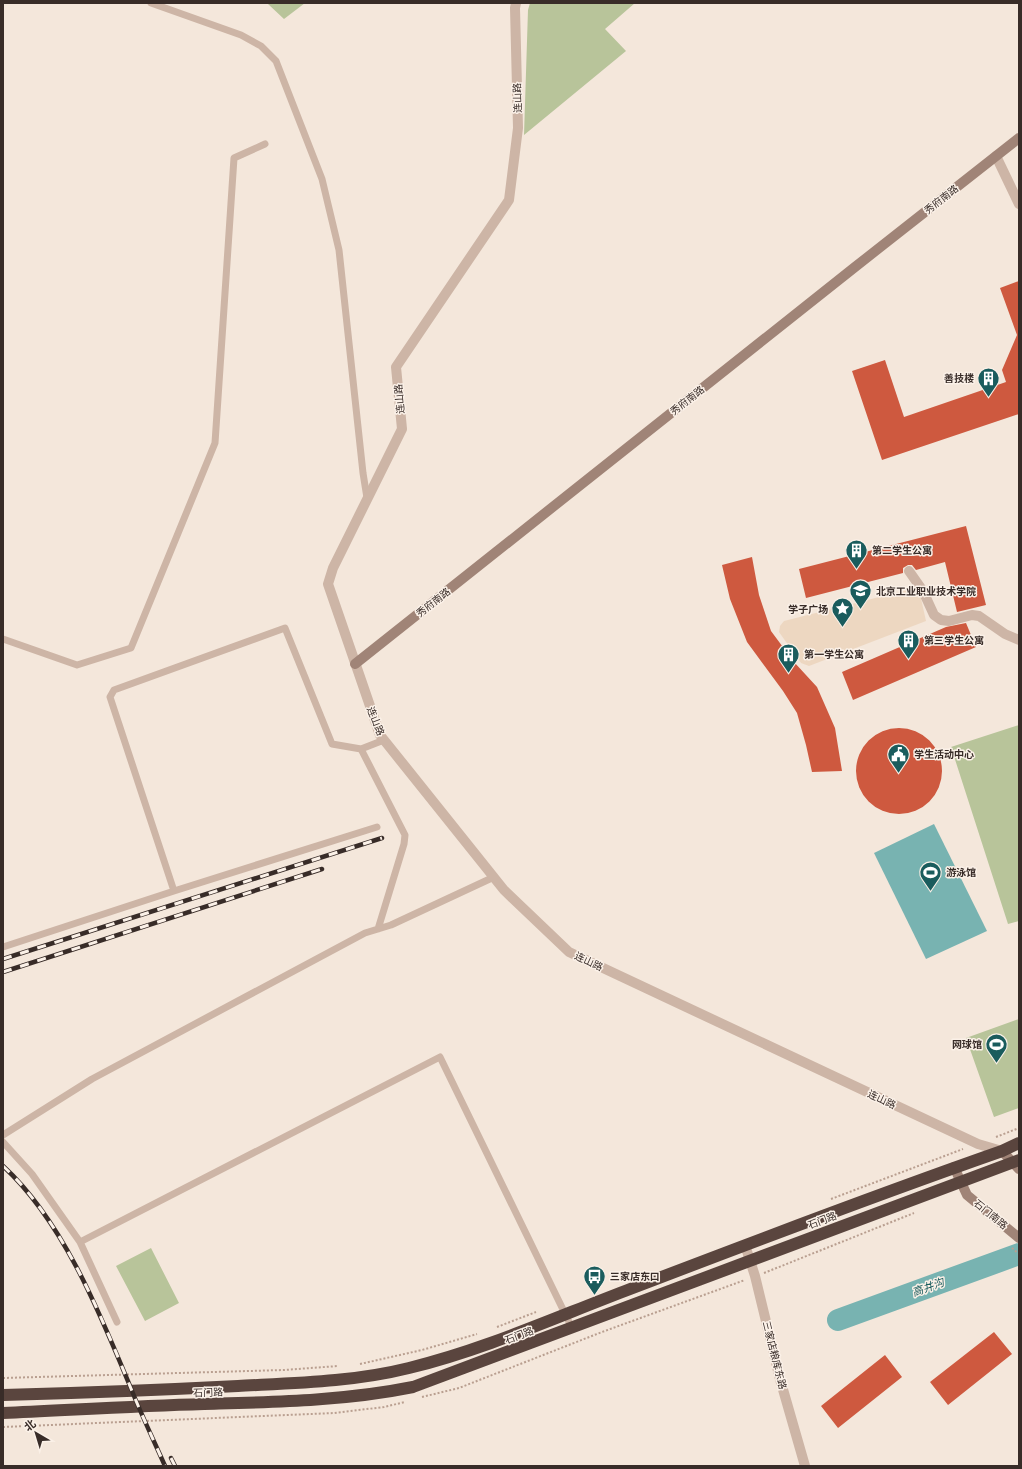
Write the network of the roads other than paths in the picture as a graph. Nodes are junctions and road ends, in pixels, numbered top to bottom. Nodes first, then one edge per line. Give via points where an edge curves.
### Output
1 (151, 3) edge
2 (516, 3) edge
3 (1019, 138) edge
4 (265, 144) dead end
5 (996, 156) junction
6 (1019, 204) edge
7 (367, 499) junction
8 (909, 571) dead end
9 (3, 639) edge
10 (1019, 640) edge
11 (355, 664) junction
12 (384, 740) junction
13 (361, 749) junction
14 (378, 827) dead end
15 (494, 877) junction
16 (174, 891) junction
17 (378, 929) junction
18 (3, 947) edge
19 (3, 1135) edge
20 (3, 1142) edge
21 (1019, 1143) edge
22 (1002, 1151) junction
23 (1017, 1164) edge
24 (954, 1167) junction
25 (960, 1181) junction
26 (1016, 1235) edge
27 (80, 1242) junction
28 (745, 1245) junction
29 (750, 1260) junction
30 (566, 1314) junction
31 (117, 1322) dead end
32 (572, 1328) junction
33 (3, 1395) edge
34 (3, 1413) edge
35 (805, 1466) edge

1 - 7 lane via 241,35 261,46 276,60 322,179 339,250
2 - 7 street, 连山路 via 518,128 509,200 396,367 402,429
3 - 5 street, 秀府南路
4 - 9 lane via 234,158 215,443 131,648 77,665
5 - 6 street
5 - 11 street, 秀府南路
7 - 11 street, 连山路 via 333,568 328,584
8 - 10 street via 923,591 934,615 941,620 979,616 1005,634
11 - 12 street, 连山路
12 - 13 lane
12 - 15 street, 连山路
13 - 16 lane via 332,744 285,628 114,690 110,697
13 - 17 lane via 405,835
14 - 16 lane
15 - 17 lane
15 - 22 street, 连山路 via 504,890 569,952 978,1144
16 - 18 lane
17 - 19 lane via 365,933 92,1079
20 - 27 lane via 32,1174
21 - 22 highway, 石门路
22 - 23 street
22 - 24 highway, 石门路
23 - 25 highway, 石门路
24 - 25 street, 石门南路
24 - 28 highway, 石门路
25 - 26 street, 石门南路 via 967,1195
25 - 29 highway, 石门路
27 - 30 lane via 440,1057
27 - 31 lane
28 - 29 street, 三家店粮库东路
28 - 30 highway, 石门路
29 - 32 highway, 石门路
29 - 35 street, 三家店粮库东路
30 - 32 lane
30 - 33 highway, 石门路 via 443,1359 407,1369 367,1375 314,1382
32 - 34 highway, 石门路 via 412,1387 389,1392 320,1400

